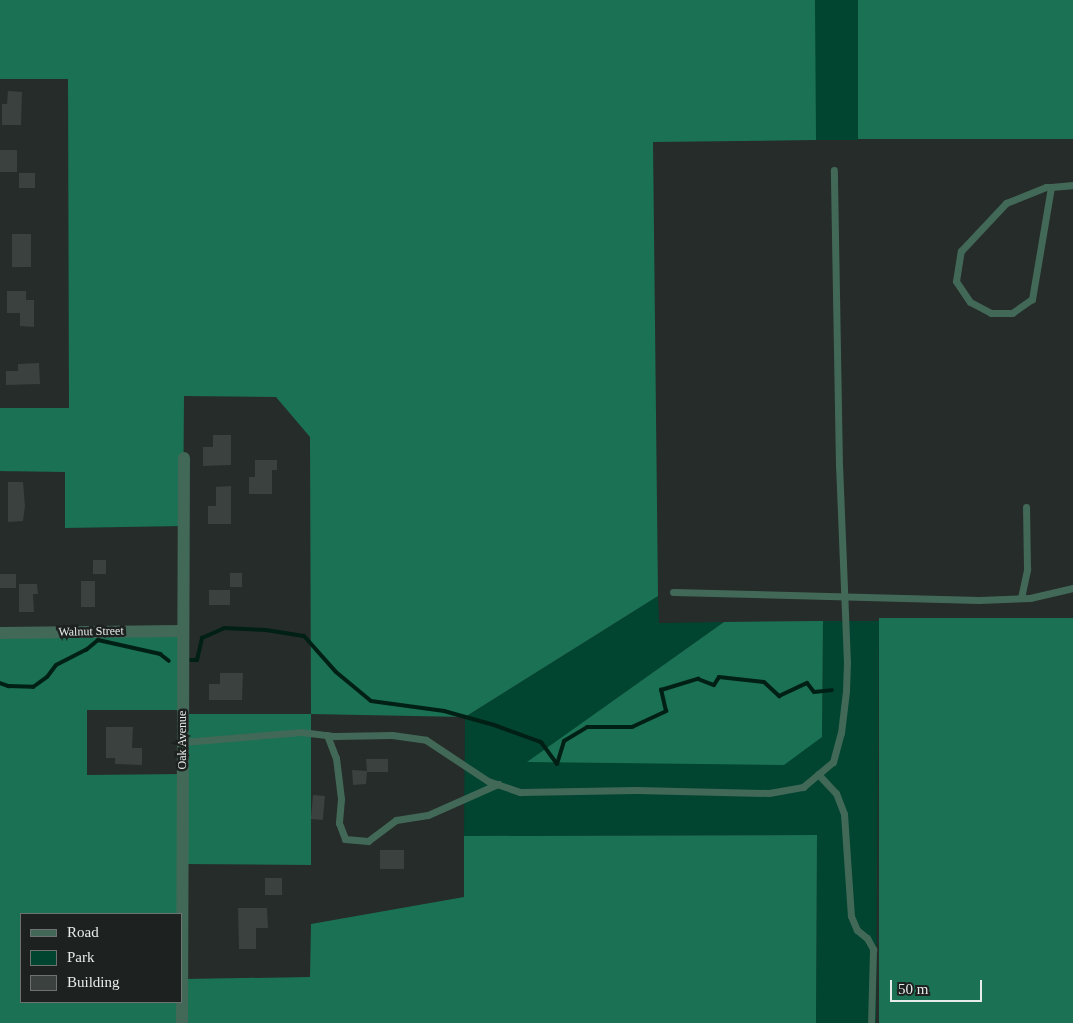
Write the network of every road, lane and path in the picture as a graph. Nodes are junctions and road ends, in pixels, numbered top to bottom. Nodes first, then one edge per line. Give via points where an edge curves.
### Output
1 (834, 170) dead end
2 (1073, 185) edge
3 (1052, 187) junction
4 (184, 458) dead end
5 (1026, 507) dead end
6 (1073, 588) edge
7 (673, 592) dead end
8 (843, 597) junction
9 (1021, 598) junction
10 (182, 630) junction
11 (0, 633) edge
12 (327, 735) junction
13 (183, 742) junction
14 (818, 774) junction
15 (498, 784) junction
16 (182, 1023) edge
17 (871, 1023) edge

1 - 8 lane
2 - 3 lane
3 - 3 lane via 1032,299 1012,313 991,313 970,302 956,281 961,251 1006,203
4 - 10 street, Oak Avenue
5 - 9 lane via 1027,569
6 - 9 lane
7 - 8 lane
8 - 9 lane
8 - 14 lane via 846,691 841,733 833,762
10 - 11 street, Walnut Street
10 - 13 street, Oak Avenue
12 - 13 lane via 301,732
12 - 15 lane via 392,735 426,740 488,781
12 - 15 lane via 336,758 341,799 339,823 345,839 368,841 396,820 428,815
13 - 16 street, Oak Avenue
14 - 15 lane via 803,787 769,794 636,790 520,792
14 - 17 lane via 836,792 844,814 851,916 872,949

